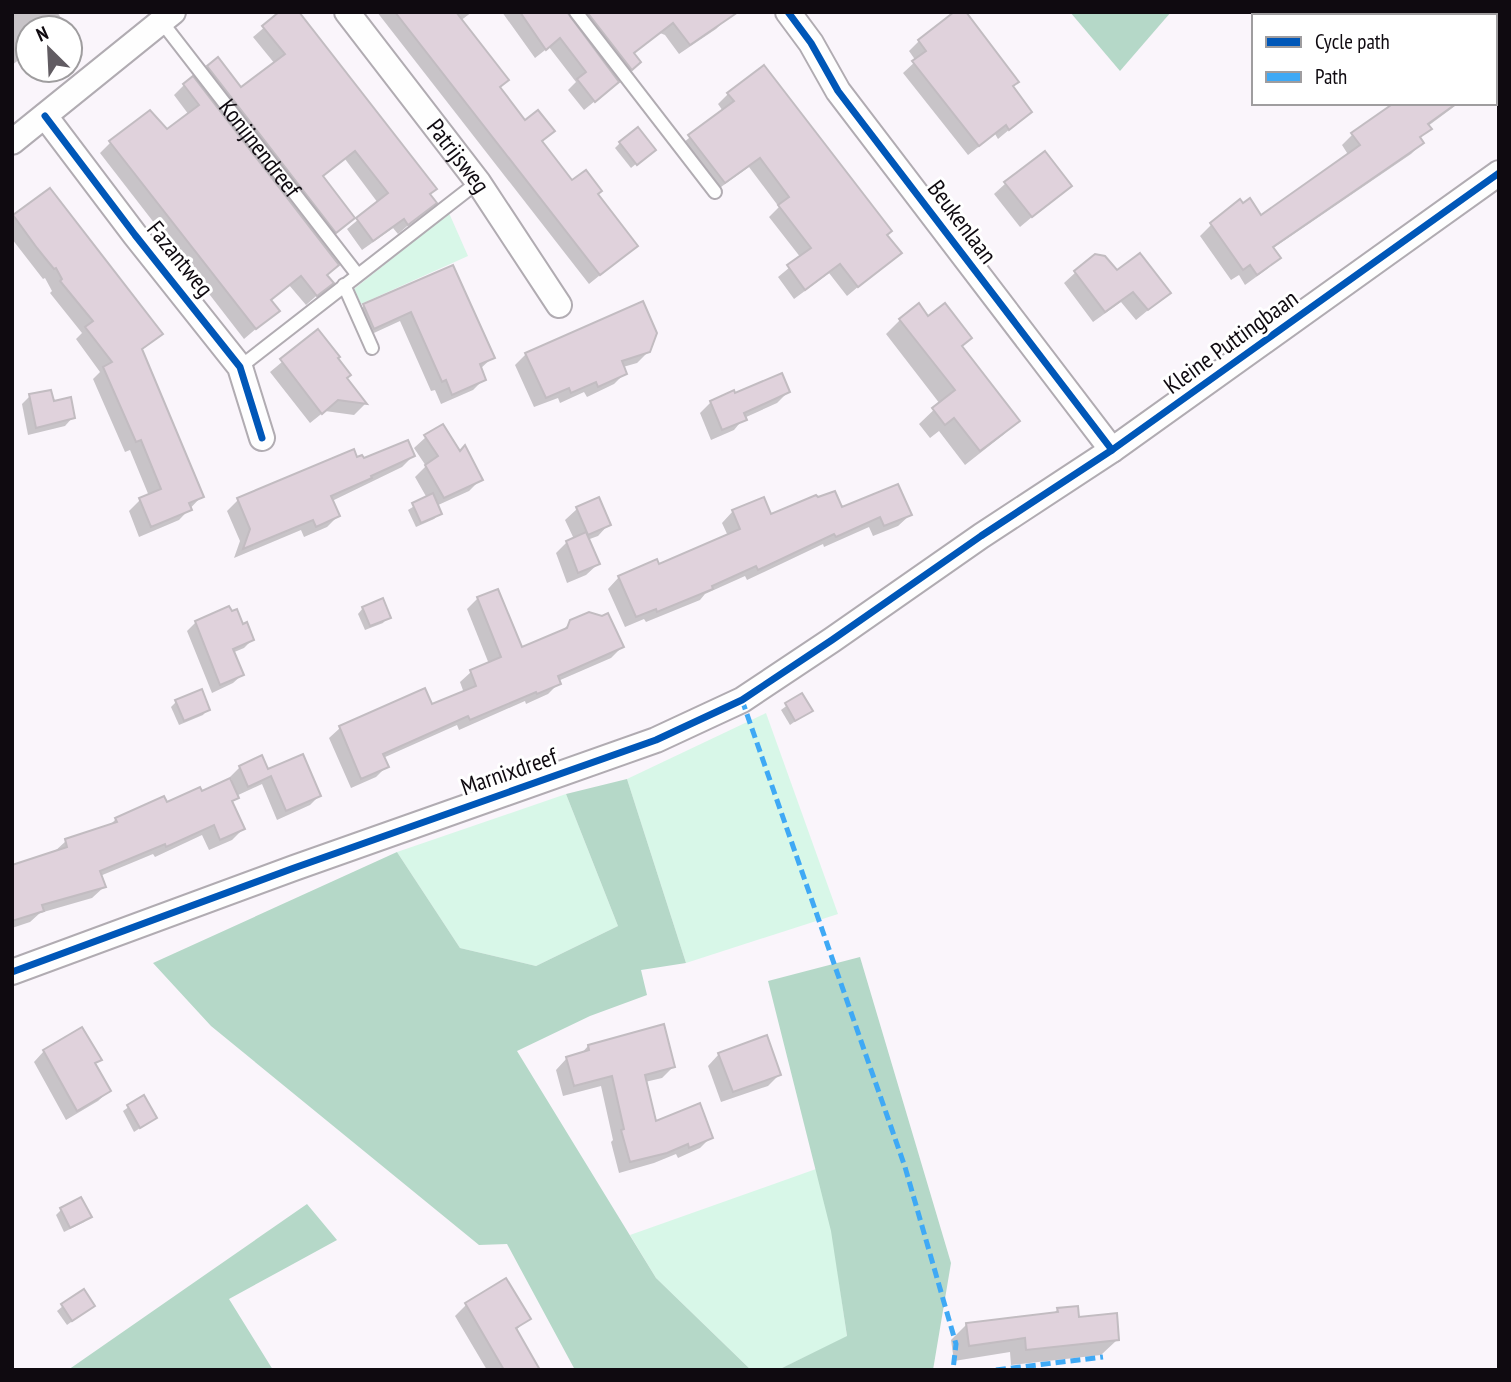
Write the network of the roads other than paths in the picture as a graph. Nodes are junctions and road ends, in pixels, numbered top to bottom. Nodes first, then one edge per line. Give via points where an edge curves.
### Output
1 (347, 12) edge
2 (576, 12) edge
3 (788, 12) edge
4 (167, 17) edge
5 (46, 116) junction
6 (12, 142) edge
7 (1499, 173) edge
8 (478, 182) junction
9 (715, 192) dead end
10 (357, 274) junction
11 (344, 285) junction
12 (559, 305) dead end
13 (372, 348) dead end
14 (240, 367) junction
15 (262, 438) dead end
16 (1112, 450) junction
17 (981, 536) joint
18 (12, 972) edge

1 - 8 street, Patrijsweg
2 - 9 lane
3 - 16 street, Beukenlaan via 838,91
4 - 5 street, Konijnendreef
4 - 10 lane, Konijnendreef
5 - 6 street, Konijnendreef
5 - 14 street, Fazantweg
7 - 16 street, Kleine Puttingbaan
8 - 10 lane
8 - 12 street, Patrijsweg
10 - 11 lane
11 - 13 lane
11 - 14 lane
14 - 15 street, Fazantweg
16 - 17 street, Kleine Puttingbaan
17 - 18 street, Marnixdreef via 777,678 694,724

